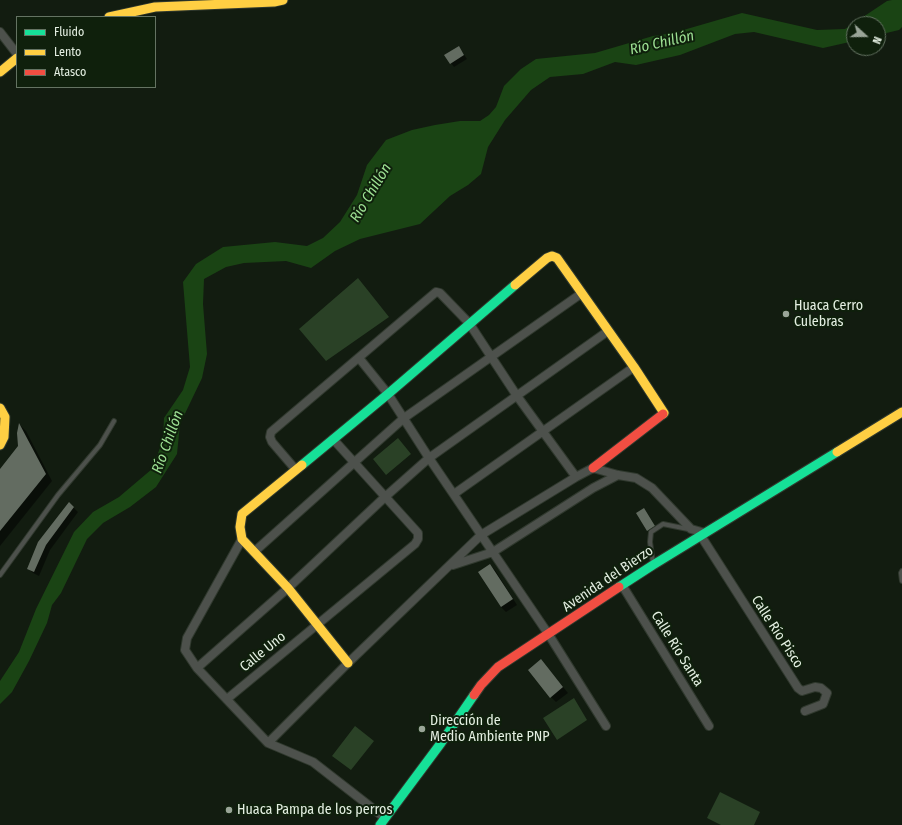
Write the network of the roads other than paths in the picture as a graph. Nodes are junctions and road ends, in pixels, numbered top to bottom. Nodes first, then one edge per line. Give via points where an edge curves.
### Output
1 (281, 0) edge
2 (114, 16) edge
3 (0, 32) edge
4 (16, 53) edge
5 (16, 59) edge
6 (0, 72) edge
7 (582, 293) junction
8 (469, 323) junction
9 (608, 331) junction
10 (491, 357) junction
11 (359, 358) junction
12 (634, 367) junction
13 (388, 394) junction
14 (517, 396) junction
15 (0, 408) edge
16 (902, 412) edge
17 (404, 418) junction
18 (114, 421) dead end
19 (543, 432) junction
20 (333, 439) junction
21 (0, 445) edge
22 (429, 458) junction
23 (354, 462) junction
24 (593, 468) junction
25 (296, 470) junction
26 (618, 475) junction
27 (576, 477) junction
28 (454, 494) junction
29 (385, 497) junction
30 (691, 529) junction
31 (703, 534) junction
32 (481, 535) junction
33 (242, 539) junction
34 (254, 552) junction
35 (493, 552) junction
36 (653, 565) junction
37 (451, 566) junction
38 (902, 571) edge
39 (0, 575) edge
40 (902, 581) edge
41 (622, 586) junction
42 (288, 588) junction
43 (317, 625) junction
44 (549, 635) junction
45 (348, 663) junction
46 (197, 668) junction
47 (227, 699) junction
48 (805, 711) dead end
49 (606, 726) dead end
50 (709, 726) dead end
51 (268, 743) junction
52 (382, 821) edge

1 - 2 street via 155,7
3 - 4 street
5 - 6 street
7 - 8 street via 557,258 552,256
7 - 9 street
7 - 10 street
8 - 10 street
8 - 11 street via 440,293 436,292
8 - 13 street
9 - 12 street
9 - 14 street
10 - 14 street
10 - 17 street
11 - 13 street
11 - 25 street via 271,432 272,442
12 - 19 street
12 - 24 street via 664,413
13 - 17 street
13 - 20 street
14 - 19 street
14 - 22 street
15 - 21 street via 5,417 4,437
16 - 31 street, Avenida del Bierzo
17 - 22 street
17 - 23 street
18 - 39 lane via 100,445 58,495
19 - 27 street
19 - 28 street
20 - 23 street, Calle Uno
20 - 25 street
22 - 28 street
22 - 29 street
23 - 29 street, Calle Uno
23 - 34 street
24 - 26 street
24 - 27 street
25 - 33 street via 242,514
26 - 30 street via 636,478 652,488
26 - 35 street via 593,488
27 - 32 street
28 - 32 street
29 - 42 street
29 - 43 street, Calle Uno via 418,533 418,539
30 - 31 street
30 - 36 lane via 663,524 651,532
31 - 36 street, Avenida del Bierzo
31 - 48 street, Calle Río Pisco via 798,688 802,691 821,688 827,693 823,704
32 - 35 street
32 - 37 street
33 - 34 street
33 - 46 street via 187,638 185,650
34 - 42 street
35 - 37 street
35 - 44 street
36 - 41 street, Avenida del Bierzo
37 - 45 street
38 - 40 lane
41 - 44 street, Avenida del Bierzo
41 - 50 street, Calle Río Santa
42 - 43 street
42 - 46 street
43 - 45 street
43 - 47 street, Calle Uno
44 - 49 street
44 - 52 street, Avenida del Bierzo via 498,667 481,685
45 - 51 street
46 - 47 street
47 - 51 street
51 - 52 street via 313,762

